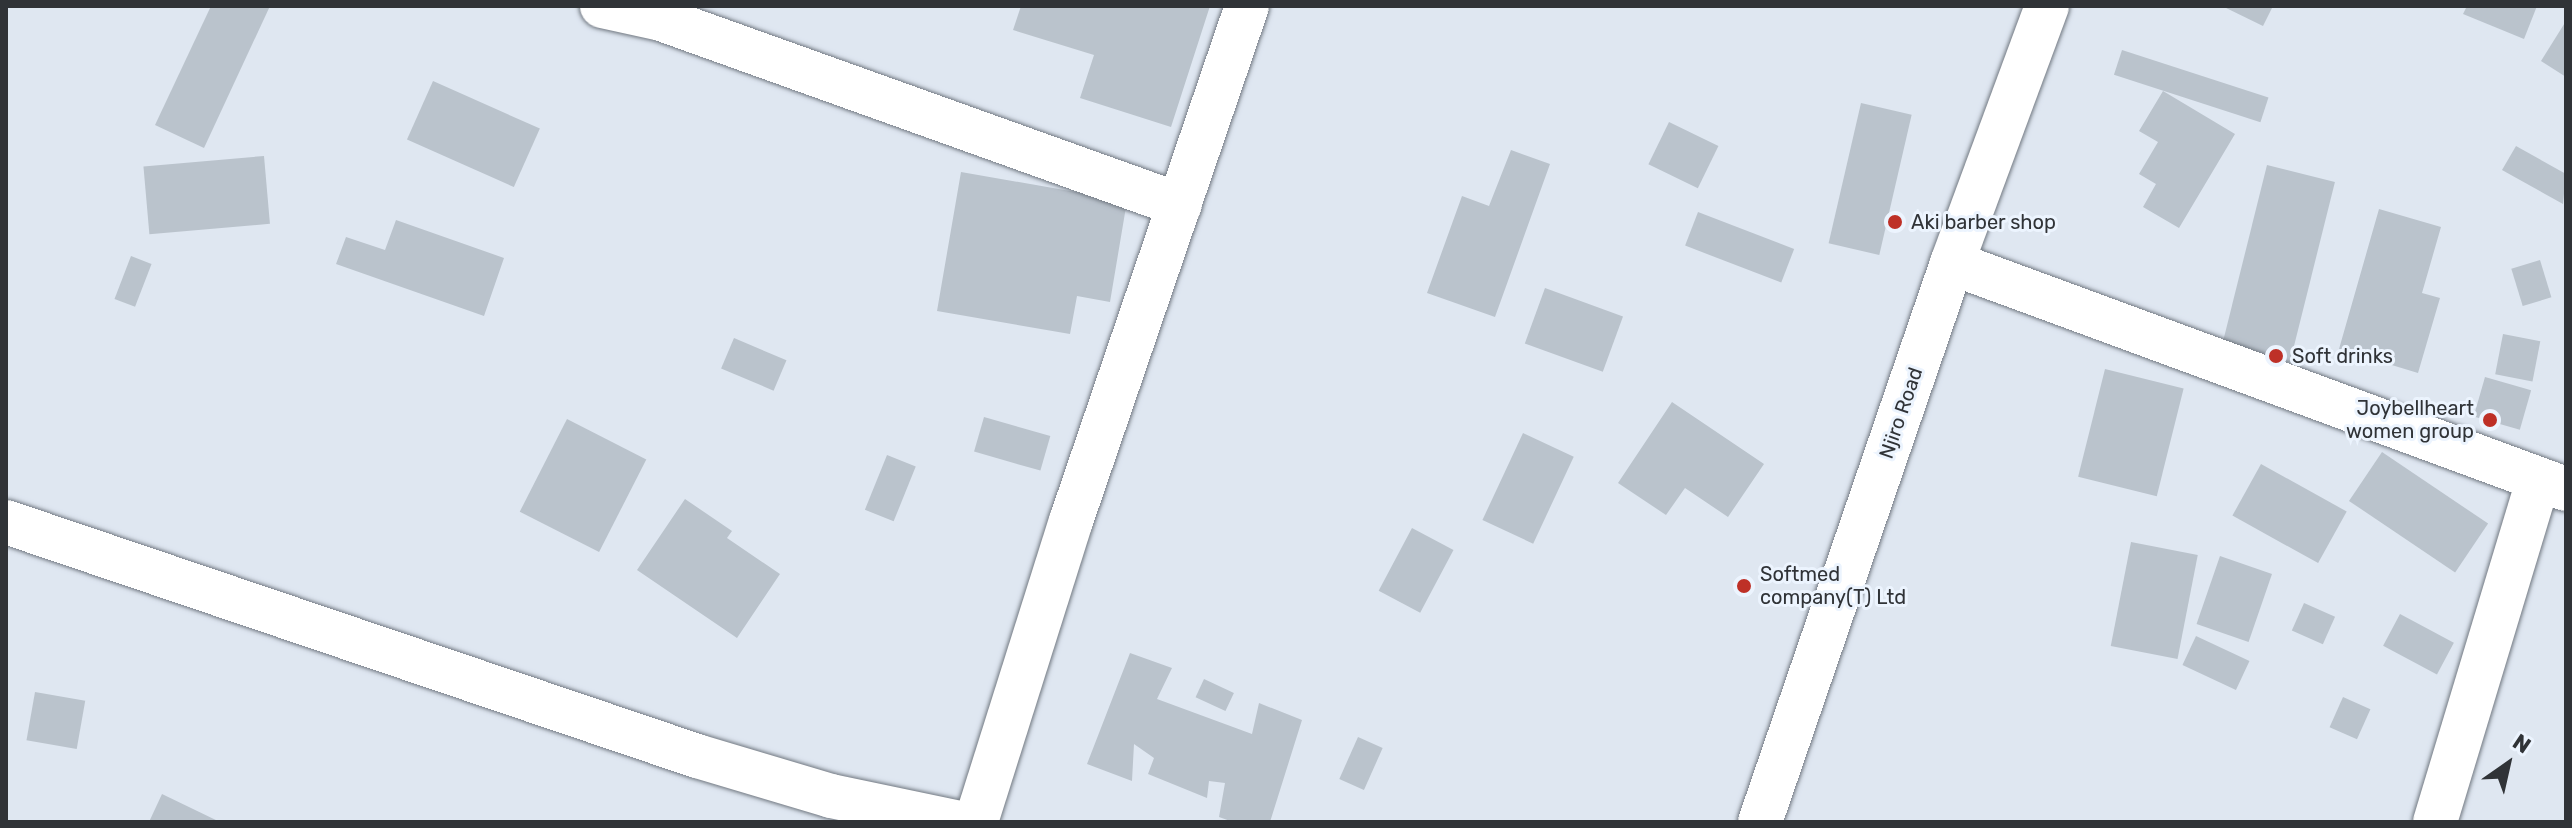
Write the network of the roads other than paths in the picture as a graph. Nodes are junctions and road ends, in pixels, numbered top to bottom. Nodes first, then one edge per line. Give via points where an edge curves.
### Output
1 (602, 6) edge
2 (1247, 6) edge
3 (2047, 6) edge
4 (664, 12) edge
5 (1180, 205) junction
6 (1952, 263) junction
7 (2552, 485) edge
8 (6, 522) edge
9 (955, 822) edge
10 (976, 822) edge
11 (1760, 822) edge
12 (2435, 822) edge

1 - 4 street
2 - 5 street
3 - 6 street, Njiro Road
4 - 5 street
5 - 10 street via 1071,521
6 - 7 street
6 - 11 street, Njiro Road
7 - 12 street
8 - 9 street via 697,756 831,796

